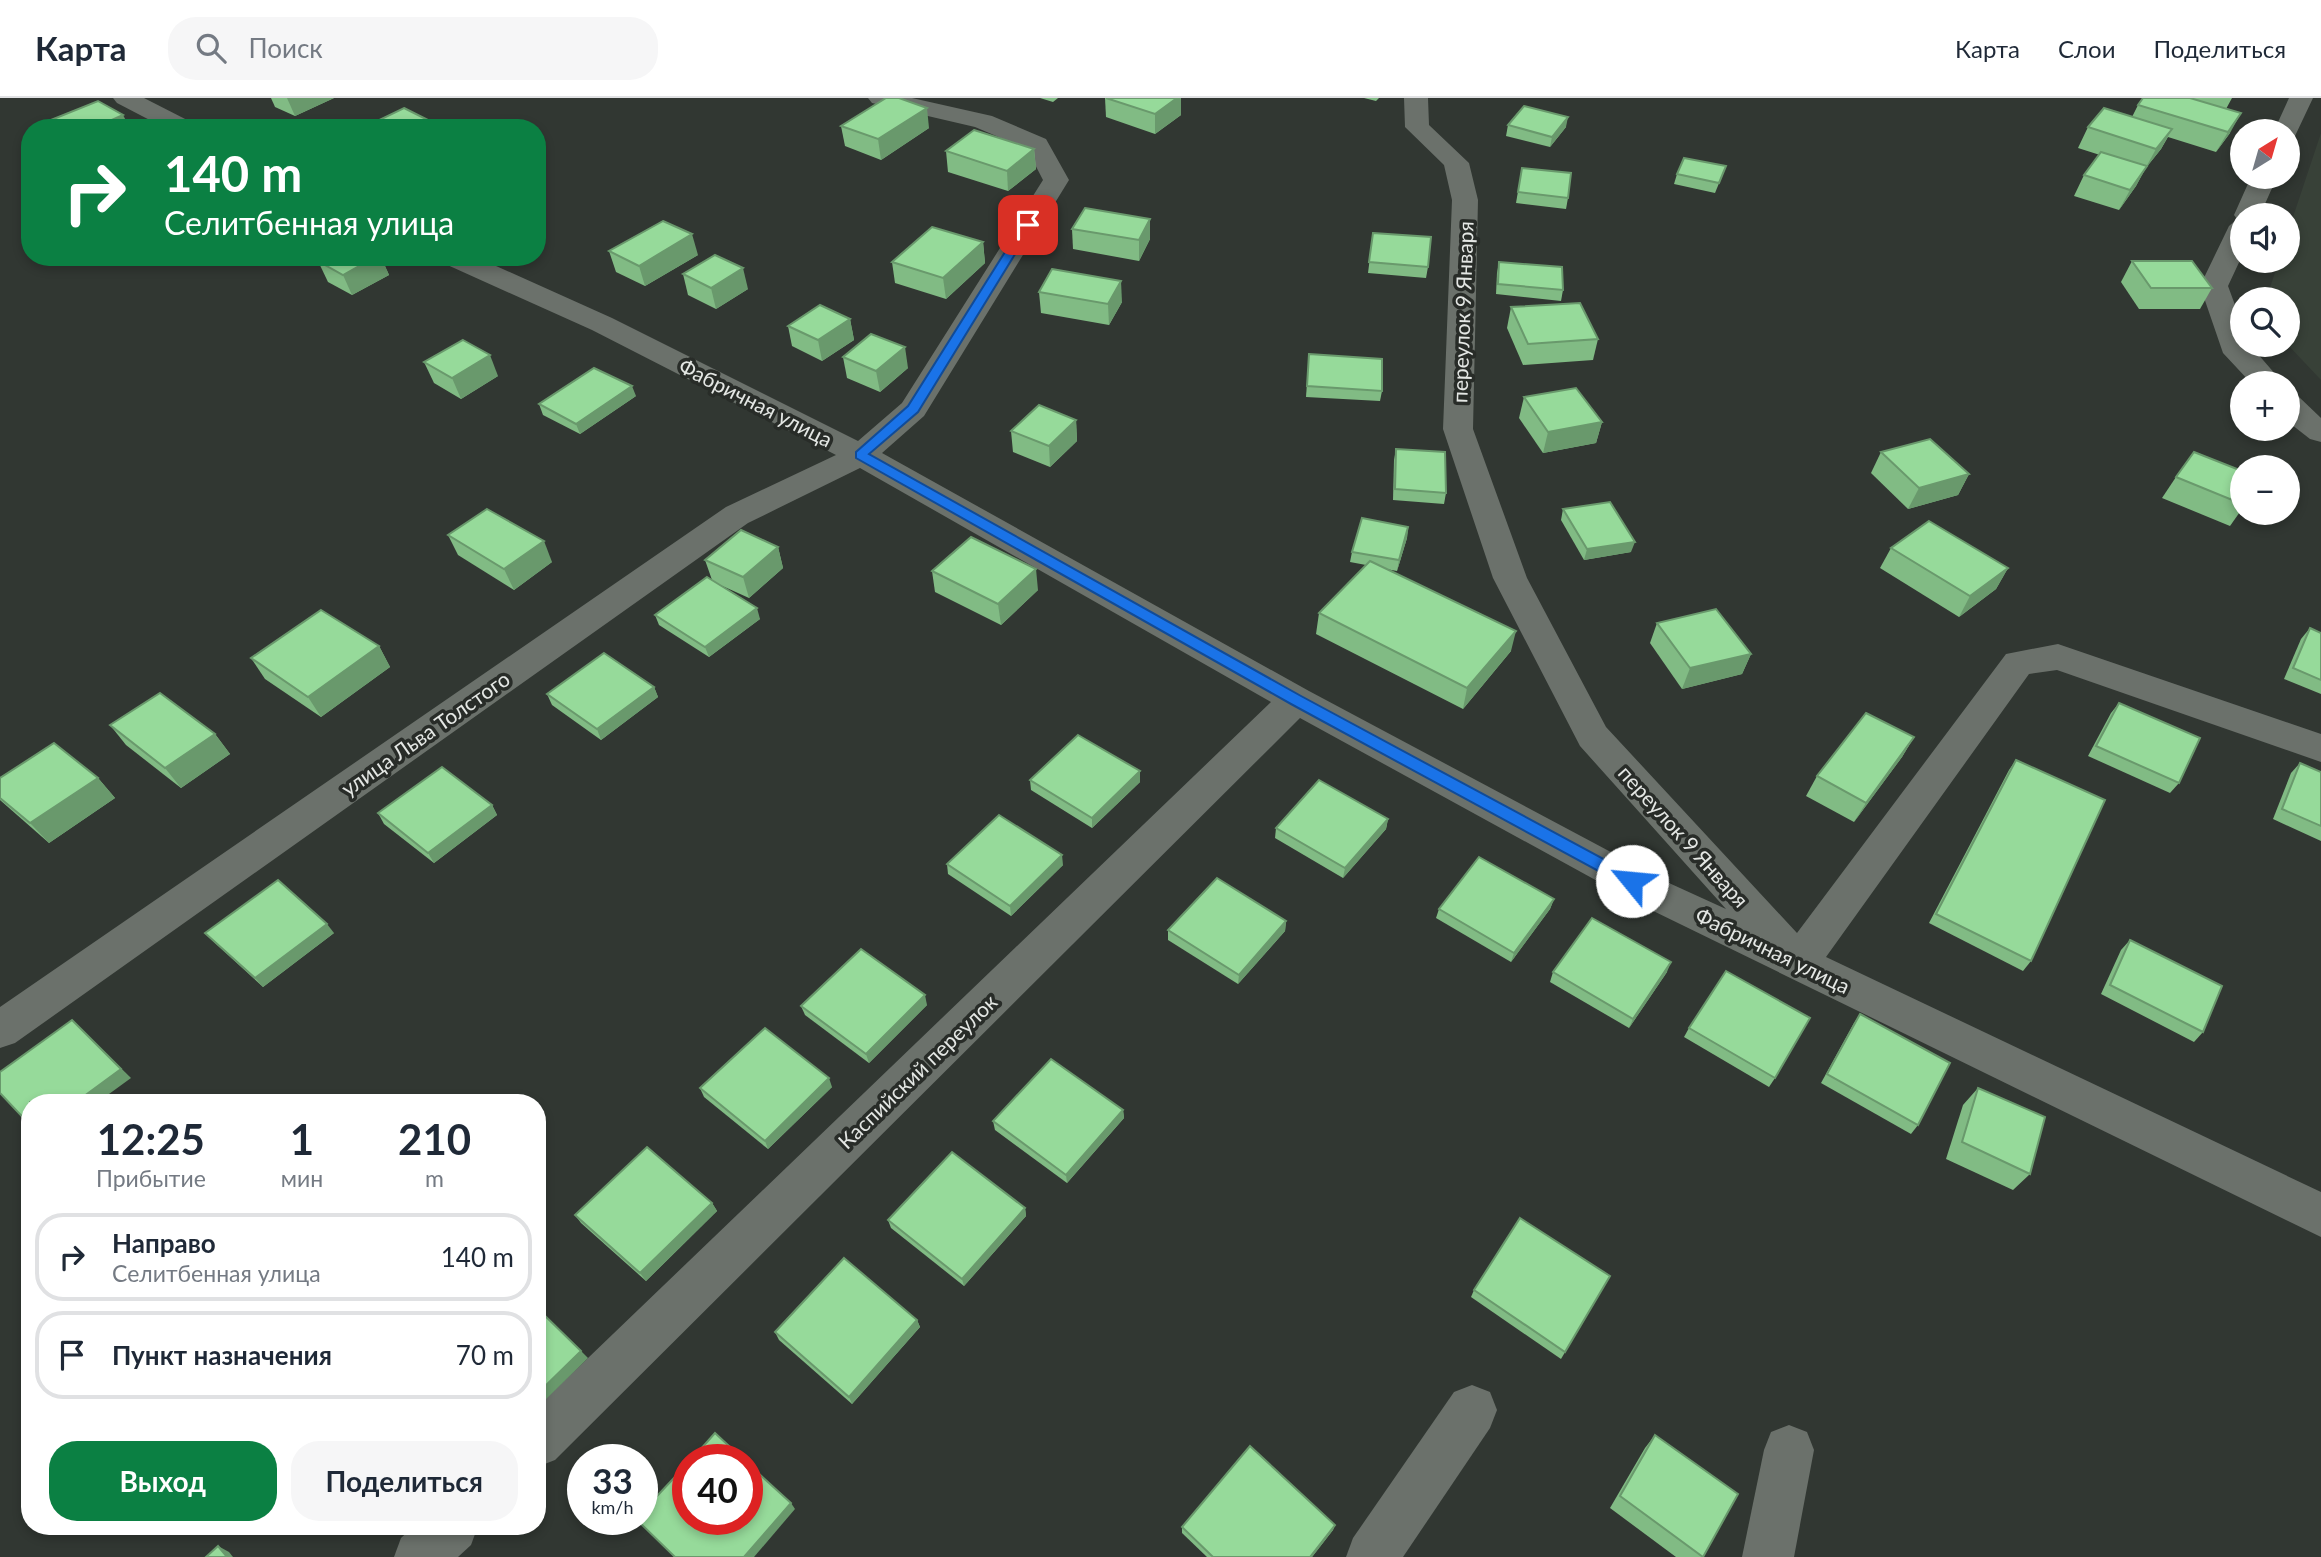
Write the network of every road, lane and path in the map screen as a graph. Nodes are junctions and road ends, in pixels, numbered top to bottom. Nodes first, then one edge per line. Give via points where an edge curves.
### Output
1 (125, 98) edge
2 (880, 98) edge
3 (1416, 98) edge
4 (2301, 98) edge
5 (166, 119) edge
6 (2291, 119) edge
7 (2230, 252) edge
8 (473, 266) edge
9 (2256, 371) edge
10 (2300, 416) edge
11 (2321, 432) edge
12 (861, 455) junction
13 (1296, 700) junction
14 (2321, 748) edge
15 (1799, 963) junction
16 (0, 1030) edge
17 (2321, 1215) edge
18 (1472, 1410) dead end
19 (546, 1433) edge
20 (1789, 1450) dead end
21 (443, 1535) edge
22 (420, 1557) edge
23 (1372, 1557) edge
24 (1768, 1557) edge

1 - 5 street
2 - 12 street, улица Льва Толстого via 983,121 1037,144 1056,180 913,409
3 - 15 street, переулок 9 Января via 1417,127 1456,163 1465,200 1458,429 1510,578 1593,736
4 - 6 street
7 - 9 street via 2214,286 2238,353
8 - 12 street, Фабричная улица via 602,324
10 - 11 street
12 - 13 street, Фабричная улица
12 - 16 street, улица Льва Толстого via 737,515
13 - 15 street, Фабричная улица via 1655,894
13 - 19 street, Каспийский переулок
14 - 15 street via 2057,657 2018,663
15 - 17 street, Фабричная улица
18 - 23 street
20 - 24 street
21 - 22 street

